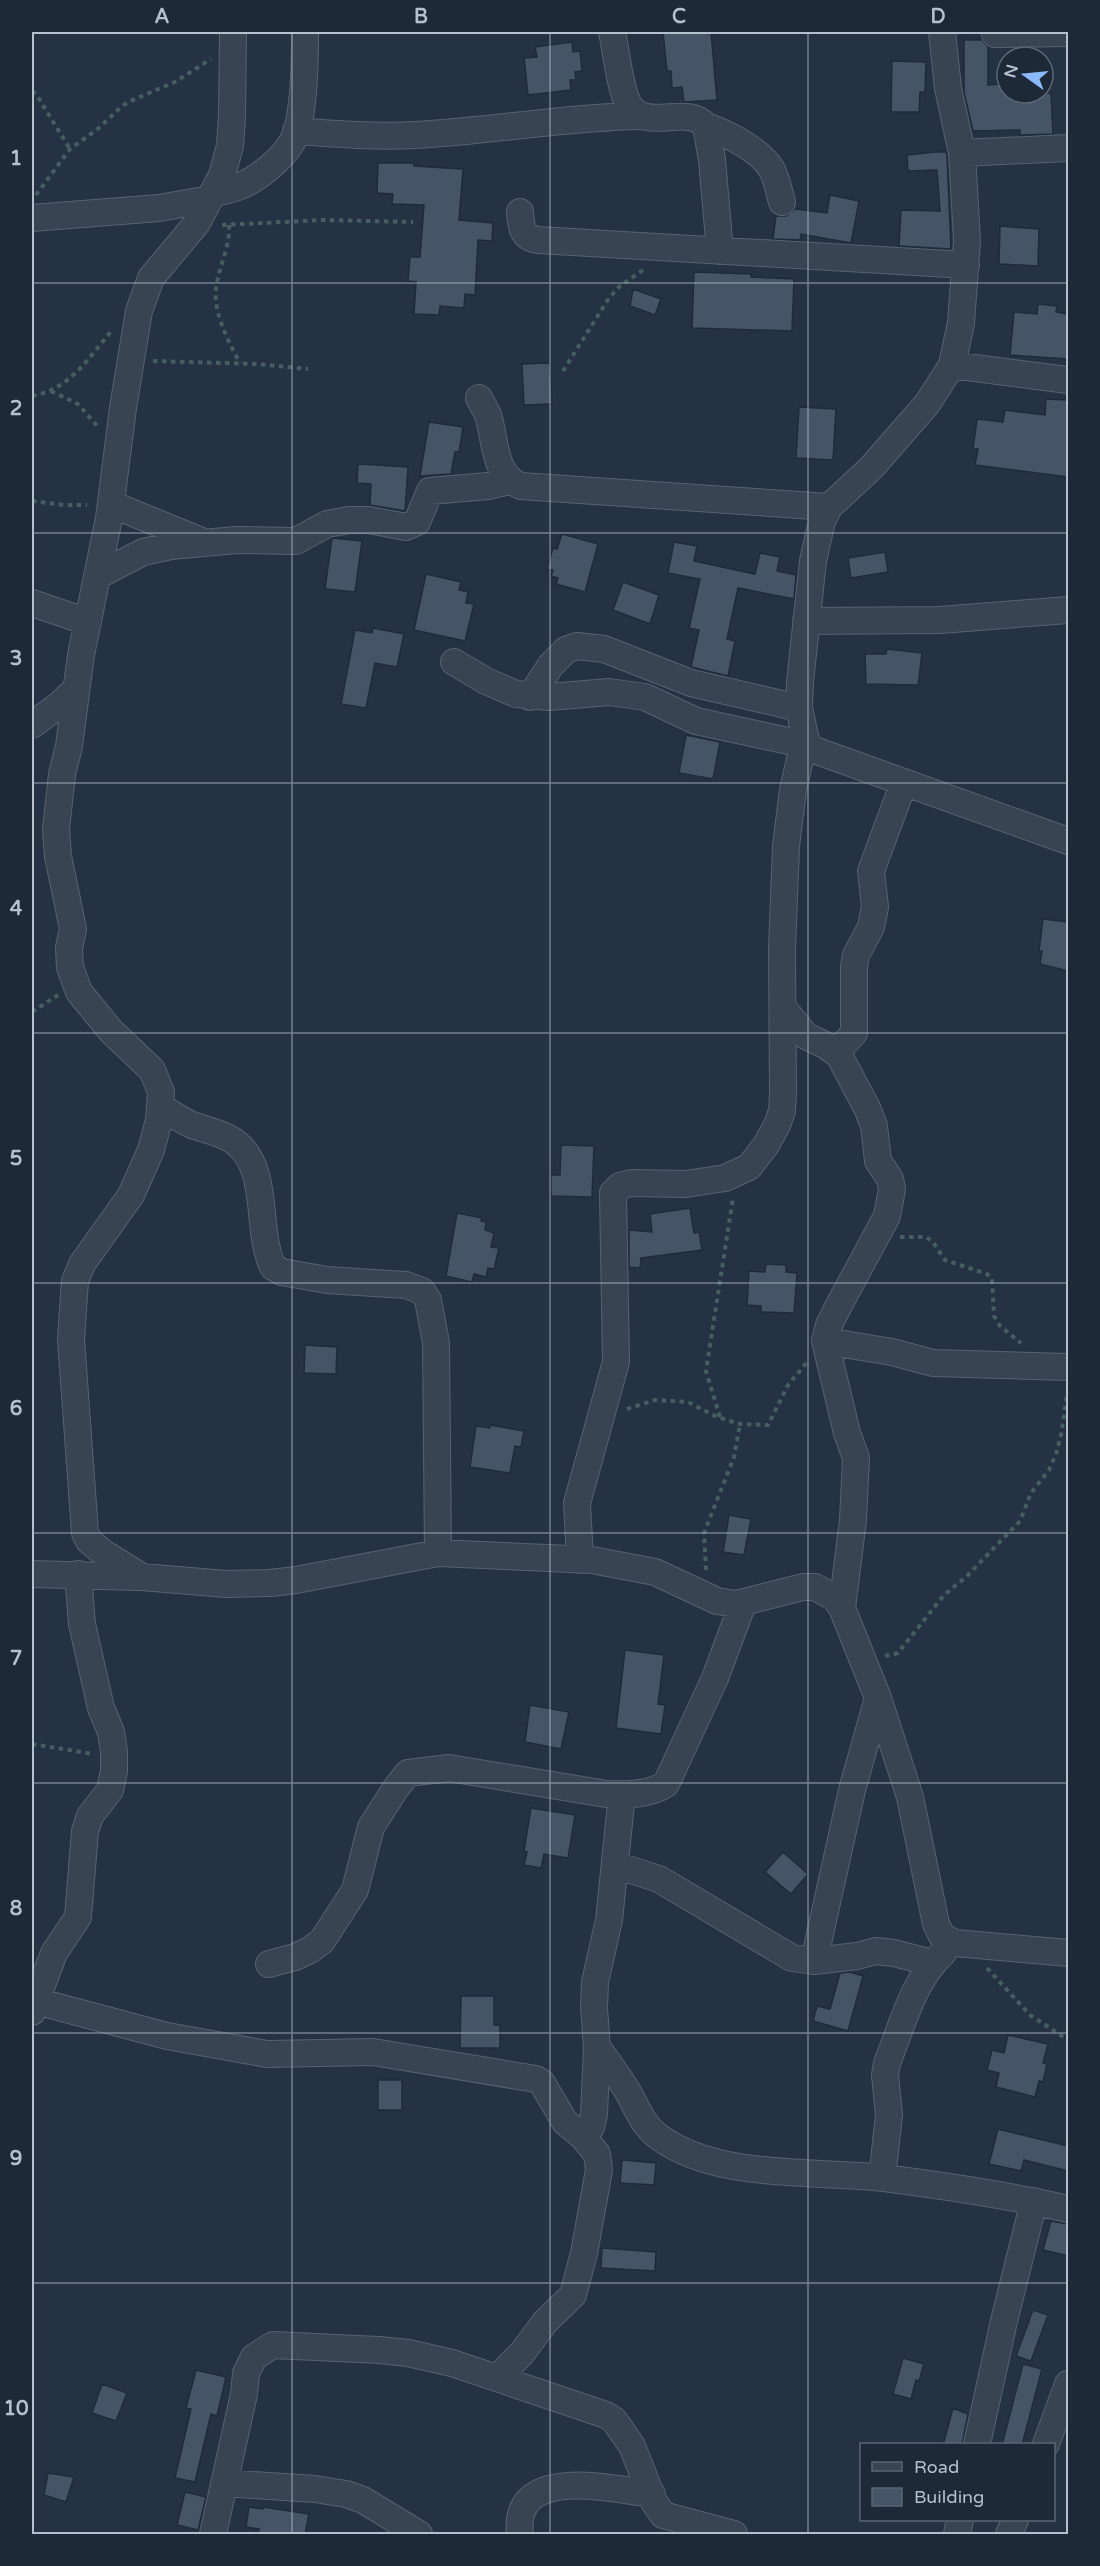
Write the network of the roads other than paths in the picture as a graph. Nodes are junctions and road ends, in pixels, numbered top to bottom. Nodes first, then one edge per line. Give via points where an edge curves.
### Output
1 (305, 32) edge
2 (612, 32) edge
3 (942, 32) edge
4 (1068, 33) edge
5 (995, 34) dead end
6 (233, 40) edge
7 (642, 116) junction
8 (706, 126) junction
9 (296, 131) junction
10 (1068, 148) edge
11 (962, 153) junction
12 (211, 196) junction
13 (782, 202) dead end
14 (520, 212) dead end
15 (32, 218) edge
16 (720, 251) junction
17 (966, 265) junction
18 (952, 365) junction
19 (1068, 380) edge
20 (479, 398) dead end
21 (510, 481) junction
22 (111, 504) junction
23 (829, 507) junction
24 (204, 542) junction
25 (97, 576) junction
26 (32, 603) edge
27 (1068, 610) edge
28 (806, 621) junction
29 (87, 622) junction
30 (454, 662) dead end
31 (76, 689) junction
32 (530, 697) junction
33 (799, 708) junction
34 (32, 724) edge
35 (807, 745) junction
36 (904, 782) junction
37 (1068, 841) edge
38 (784, 1008) junction
39 (836, 1053) junction
40 (160, 1106) junction
41 (826, 1345) junction
42 (1058, 1366) edge
43 (438, 1553) junction
44 (580, 1560) junction
45 (32, 1574) edge
46 (78, 1574) junction
47 (142, 1577) junction
48 (744, 1603) junction
49 (842, 1608) junction
50 (878, 1698) junction
51 (622, 1794) junction
52 (615, 1865) junction
53 (959, 1944) junction
54 (1068, 1953) edge
55 (814, 1961) junction
56 (932, 1963) junction
57 (269, 1964) dead end
58 (33, 2005) edge
59 (597, 2047) junction
60 (583, 2137) junction
61 (882, 2178) junction
62 (1034, 2201) junction
63 (1068, 2209) edge
64 (497, 2378) junction
65 (1068, 2384) edge
66 (976, 2443) edge
67 (1047, 2443) edge
68 (224, 2483) junction
69 (652, 2494) junction
70 (1015, 2521) edge
71 (213, 2535) edge
72 (419, 2535) edge
73 (520, 2535) edge
74 (734, 2535) edge
75 (1009, 2535) edge

1 - 9 street
2 - 7 street via 625,98
3 - 11 street via 948,88
4 - 5 street
6 - 12 street via 230,146
7 - 8 street via 691,117
7 - 9 street via 590,117 416,135
8 - 13 street via 734,138 764,160 773,173
8 - 16 street
9 - 12 street via 284,152 258,175
10 - 11 street
11 - 17 street
12 - 15 street via 159,208
12 - 22 street via 197,223 151,278 139,311
14 - 16 street via 523,230 533,239
16 - 17 street
17 - 18 street via 961,323
18 - 19 street
18 - 23 street via 903,433
20 - 21 street via 488,415 502,470
21 - 23 street via 529,488
21 - 24 street via 430,491 417,522 406,527 349,520 327,524 296,541
22 - 24 street
22 - 25 street
23 - 28 street via 818,536
24 - 25 street via 143,552
25 - 29 street
26 - 29 street
27 - 28 street via 940,620
28 - 33 street
29 - 31 street
30 - 32 street via 502,690
31 - 34 street
31 - 40 street via 56,830 72,929 70,967 79,992 153,1070 161,1092
32 - 33 street via 551,664 577,646 604,649 691,683
32 - 35 street via 609,692 638,696 655,700 696,721
33 - 35 street
35 - 36 street
35 - 38 street via 793,790 786,846
36 - 37 street
36 - 39 street via 871,871 875,907 854,967 854,1033
38 - 39 street via 806,1036
38 - 44 street via 782,1111 766,1145 749,1167 725,1178 686,1184 631,1183 613,1193 616,1362 577,1503
39 - 41 street via 868,1110 878,1161 890,1179 891,1199 882,1227 829,1325
40 - 43 street via 179,1119 243,1148 258,1188 265,1243 273,1267 327,1280 406,1285 422,1291 428,1299 436,1343
40 - 47 street via 151,1150 135,1186 82,1264 72,1303 71,1339 85,1533 105,1554
41 - 42 street via 892,1352 933,1363
41 - 49 street via 856,1458
43 - 44 street
43 - 47 street via 270,1583 226,1584
44 - 48 street via 654,1572 723,1602
45 - 46 street
46 - 47 street
46 - 58 street via 82,1624 101,1708 111,1732 114,1758 110,1790 90,1816 85,1831 78,1917 54,1953
48 - 49 street via 815,1587 835,1598
48 - 51 street via 670,1779 660,1788
49 - 50 street
50 - 53 street via 910,1797 936,1924 942,1935
50 - 55 street via 852,1790
51 - 52 street
51 - 57 street via 449,1768 408,1773 371,1827 355,1890 322,1941 310,1950
52 - 55 street via 659,1879 792,1958
52 - 59 street via 609,1920 595,1982
53 - 54 street
53 - 56 street
55 - 56 street via 876,1952
56 - 61 street via 887,2063 890,2115
58 - 60 street via 267,2054 372,2052 536,2079 565,2122
59 - 60 street via 594,2114
59 - 61 street via 642,2119 656,2136 681,2152 754,2168
60 - 64 street via 597,2154 599,2170 576,2288
61 - 62 street
62 - 63 street
62 - 66 street
64 - 68 street via 408,2353 273,2345 254,2357 246,2373
64 - 69 street via 610,2417 632,2446
65 - 67 street
68 - 71 street
68 - 72 street via 315,2488 346,2494 363,2500
69 - 73 street via 582,2485 545,2490 533,2495 525,2506
69 - 74 street via 663,2515
70 - 75 street

